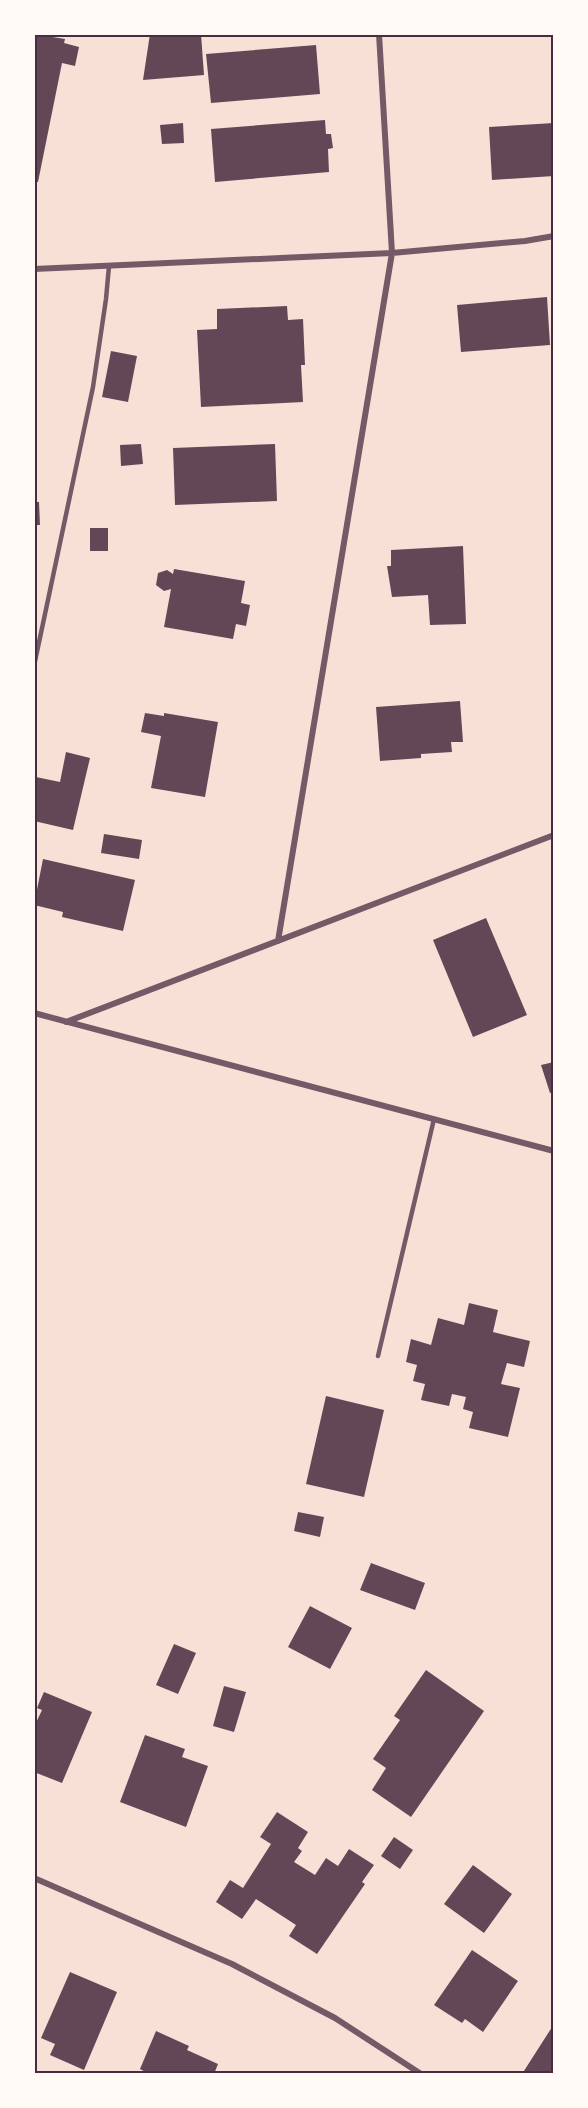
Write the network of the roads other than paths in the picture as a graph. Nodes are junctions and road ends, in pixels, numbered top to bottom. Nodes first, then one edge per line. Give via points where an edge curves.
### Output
1 (379, 34) edge
2 (554, 236) edge
3 (392, 253) junction
4 (109, 266) junction
5 (34, 269) edge
6 (34, 666) edge
7 (554, 836) edge
8 (278, 941) junction
9 (34, 1013) edge
10 (66, 1022) junction
11 (434, 1119) junction
12 (554, 1151) edge
13 (378, 1356) dead end
14 (34, 1878) edge
15 (421, 2073) edge

1 - 3 street
2 - 3 street
3 - 4 street
3 - 8 street
4 - 5 street
4 - 6 lane via 93,387
7 - 8 street
8 - 10 street
9 - 10 street
10 - 11 street
11 - 12 street
11 - 13 lane
14 - 15 street via 232,1964 335,2018

